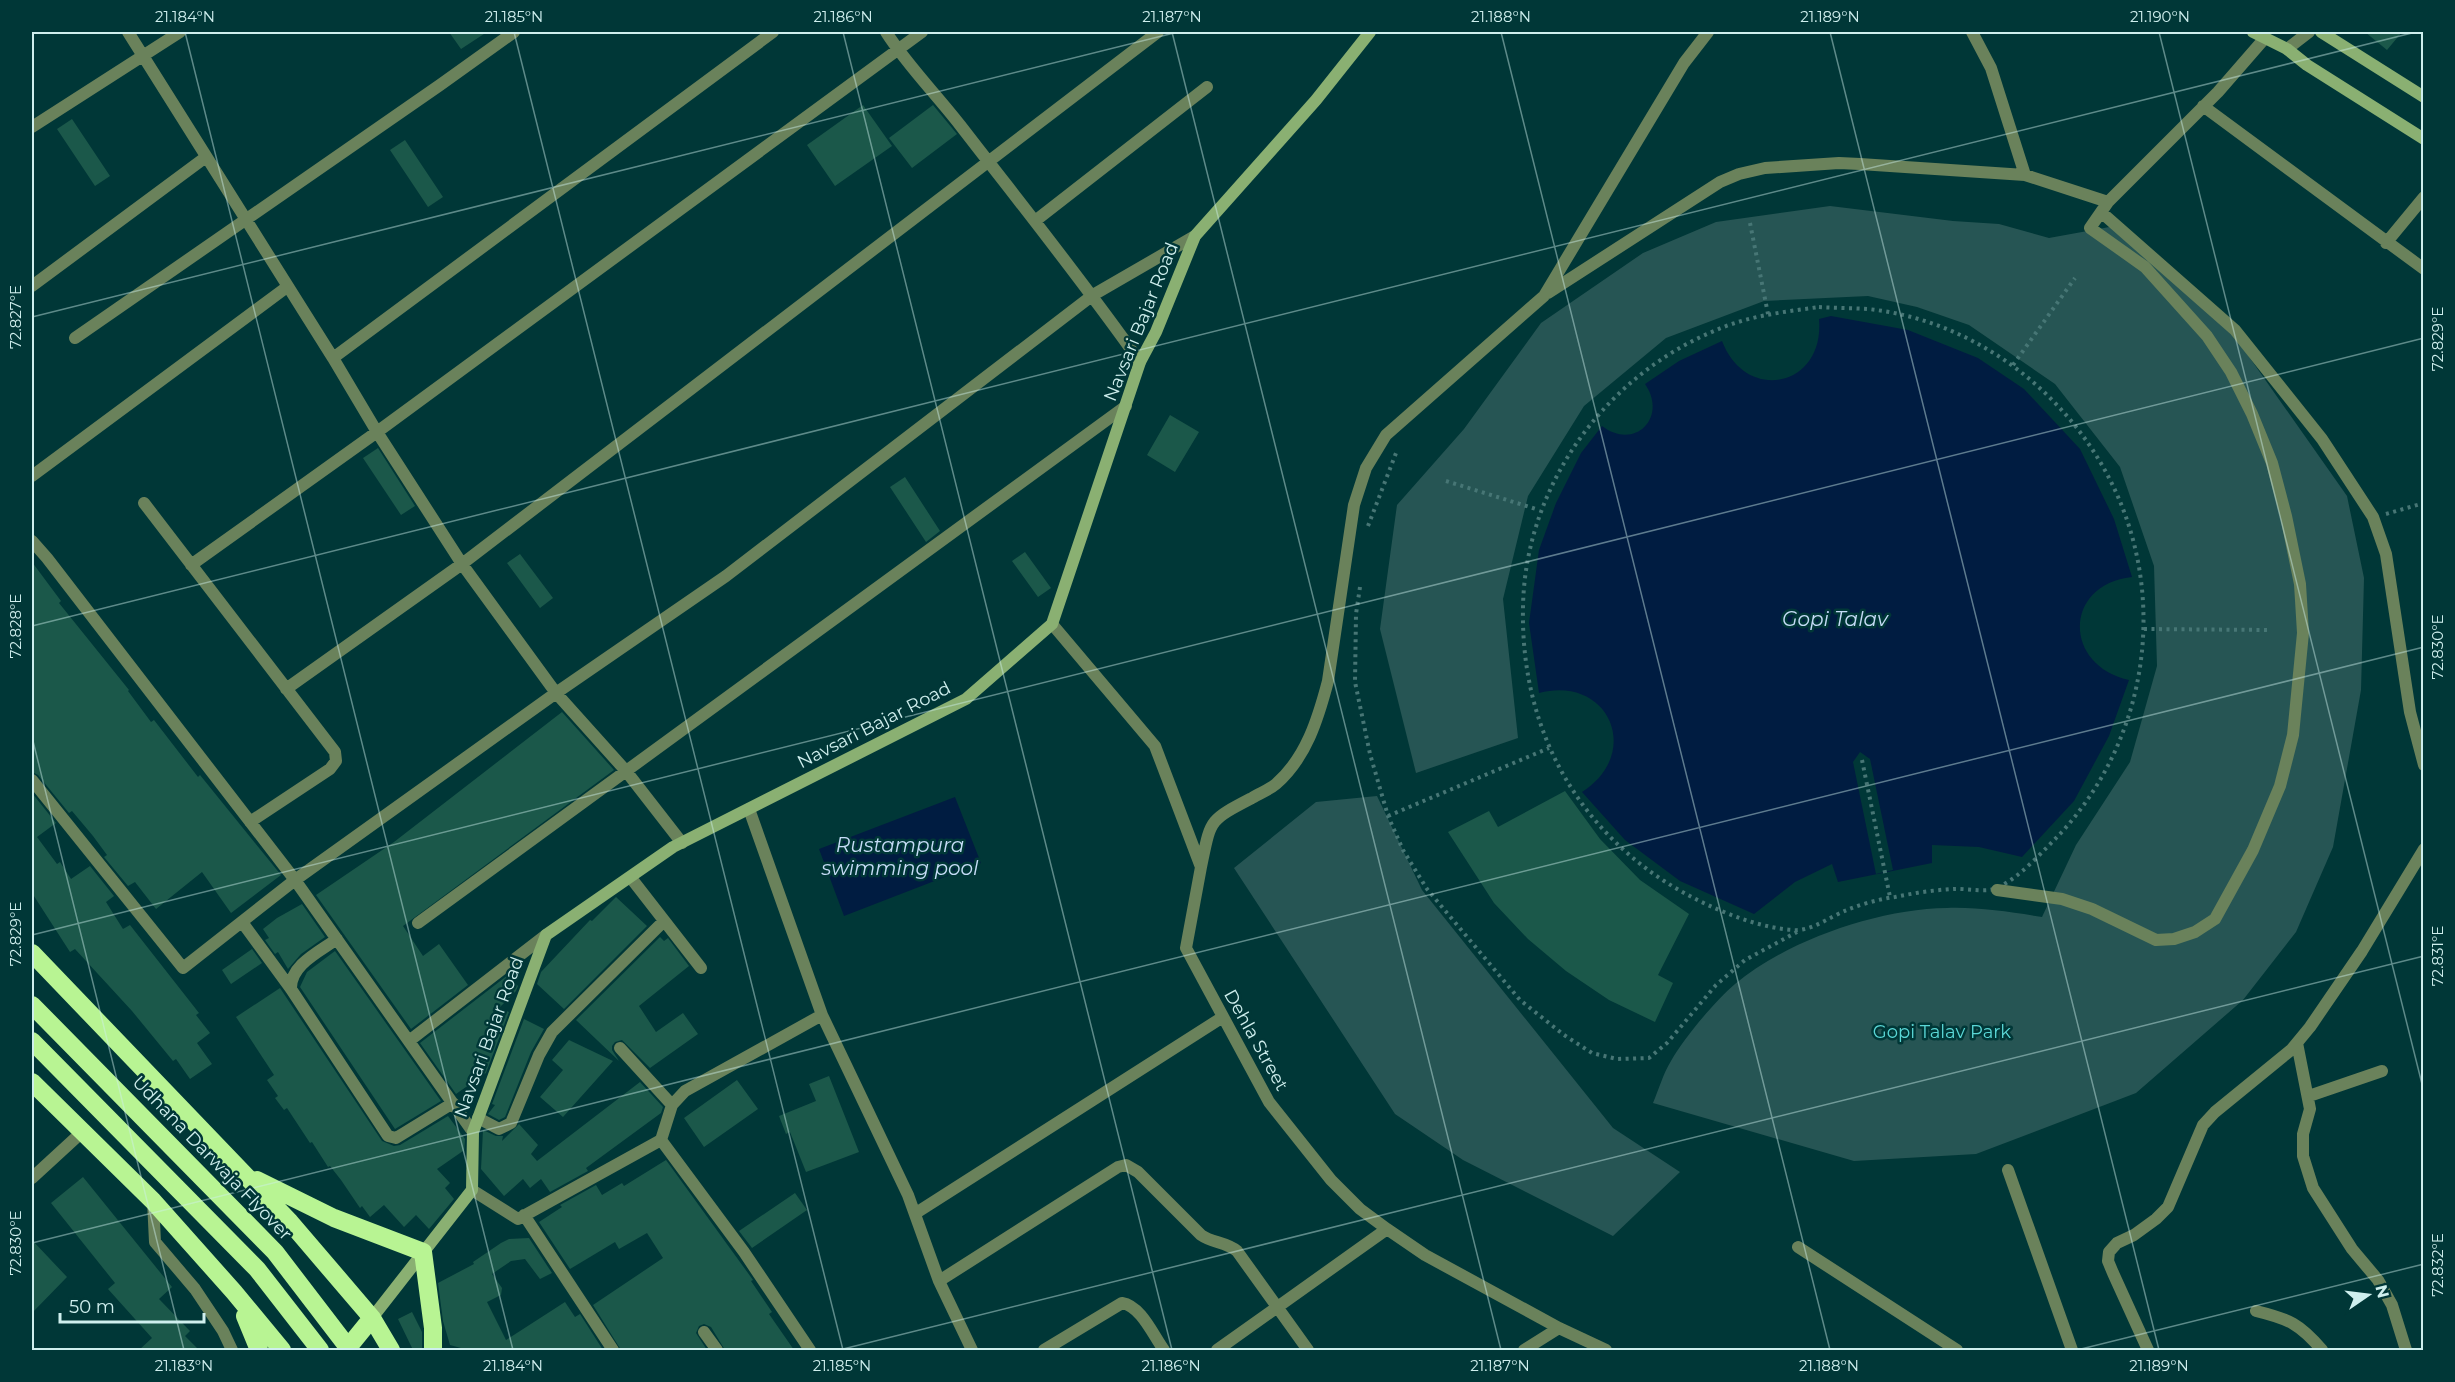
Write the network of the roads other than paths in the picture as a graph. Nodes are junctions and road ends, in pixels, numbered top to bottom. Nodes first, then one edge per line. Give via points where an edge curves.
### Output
1 (128, 32) edge
2 (180, 32) edge
3 (514, 32) edge
4 (773, 32) edge
5 (886, 32) edge
6 (922, 32) edge
7 (1158, 32) edge
8 (1370, 32) edge
9 (1708, 32) edge
10 (1972, 32) edge
11 (2253, 32) edge
12 (2309, 32) edge
13 (2321, 32) edge
14 (2265, 38) junction
15 (897, 49) junction
16 (2287, 49) junction
17 (143, 56) junction
18 (1207, 87) dead end
19 (2424, 97) edge
20 (2203, 106) junction
21 (32, 111) edge
22 (35, 125) edge
23 (2424, 139) edge
24 (206, 157) junction
25 (988, 162) junction
26 (2025, 175) junction
27 (2424, 197) edge
28 (2105, 207) junction
29 (246, 220) junction
30 (1035, 221) junction
31 (1195, 236) junction
32 (2386, 243) junction
33 (2424, 269) edge
34 (32, 286) edge
35 (287, 287) junction
36 (1093, 295) junction
37 (1544, 296) junction
38 (75, 338) dead end
39 (333, 358) junction
40 (1140, 362) junction
41 (1126, 406) junction
42 (377, 432) junction
43 (32, 476) edge
44 (144, 502) dead end
45 (32, 541) edge
46 (462, 564) junction
47 (191, 565) junction
48 (1052, 624) junction
49 (286, 689) junction
50 (556, 693) junction
51 (2424, 765) edge
52 (626, 771) junction
53 (32, 780) edge
54 (749, 808) junction
55 (250, 822) junction
56 (682, 843) junction
57 (2424, 849) edge
58 (1201, 867) junction
59 (631, 878) junction
60 (295, 880) junction
61 (1997, 890) road end
62 (664, 921) junction
63 (242, 922) junction
64 (418, 923) dead end
65 (546, 935) junction
66 (337, 939) junction
67 (32, 953) edge
68 (701, 968) dead end
69 (291, 989) junction
70 (32, 1005) edge
71 (822, 1015) junction
72 (1223, 1017) junction
73 (32, 1041) edge
74 (409, 1041) junction
75 (2297, 1043) junction
76 (620, 1048) dead end
77 (2382, 1071) dead end
78 (32, 1082) edge
79 (2309, 1096) junction
80 (453, 1103) junction
81 (672, 1105) junction
82 (478, 1118) junction
83 (473, 1132) junction
84 (81, 1133) junction
85 (661, 1140) junction
86 (2008, 1170) dead end
87 (244, 1174) junction
88 (32, 1178) edge
89 (472, 1190) junction
90 (153, 1201) junction
91 (916, 1213) junction
92 (524, 1215) junction
93 (1387, 1229) junction
94 (1798, 1247) dead end
95 (423, 1252) junction
96 (939, 1281) junction
97 (234, 1292) junction
98 (1278, 1307) junction
99 (2256, 1311) dead end
100 (372, 1318) junction
101 (1559, 1328) junction
102 (704, 1332) dead end
103 (232, 1350) edge
104 (259, 1350) edge
105 (282, 1350) edge
106 (320, 1350) edge
107 (348, 1350) edge
108 (391, 1350) edge
109 (434, 1350) edge
110 (613, 1350) edge
111 (717, 1350) edge
112 (810, 1350) edge
113 (972, 1350) edge
114 (1044, 1350) edge
115 (1164, 1350) edge
116 (1217, 1350) edge
117 (1308, 1350) edge
118 (1524, 1350) edge
119 (1606, 1350) edge
120 (1957, 1350) edge
121 (2072, 1350) edge
122 (2148, 1350) edge
123 (2322, 1350) edge
124 (2406, 1350) edge

1 - 17 street
2 - 17 street
3 - 29 street
4 - 39 street
5 - 15 street
6 - 15 street
7 - 25 street
8 - 31 main road, Navsari Bajar Road via 1316,100
9 - 37 street via 1684,63
10 - 26 street via 1991,68
11 - 14 main road
12 - 16 street
13 - 19 main road
14 - 16 main road
14 - 20 street
15 - 25 street
15 - 42 street
16 - 23 main road
17 - 22 street
17 - 24 street
18 - 30 street
20 - 28 street
20 - 32 street
21 - 22 street
24 - 29 street
24 - 34 street
25 - 30 street
25 - 46 street
26 - 28 street
26 - 37 street via 1839,163 1766,168 1739,174
27 - 32 street
28 - 51 street via 2235,330 2322,439 2373,517 2386,554 2410,712
28 - 61 street via 2090,228 2145,267 2206,336 2231,372 2272,463 2300,584 2303,633 2293,735 2280,786 2253,850 2215,919 2195,932 2156,940 2062,899
29 - 35 street
29 - 38 street
30 - 36 street
31 - 36 street
31 - 40 main road, Navsari Bajar Road
32 - 33 street
35 - 39 street
35 - 43 street
36 - 40 street
36 - 50 street via 726,576
37 - 58 street, Dehla Street via 1386,435 1376,450 1354,505 1328,681 1306,745 1295,764 1274,786 1214,819
39 - 42 street
40 - 41 main road, Navsari Bajar Road
41 - 48 main road, Navsari Bajar Road
41 - 52 street
42 - 46 street
42 - 47 street
44 - 47 street
45 - 55 street
46 - 49 street
46 - 50 street
47 - 49 street
48 - 54 main road, Navsari Bajar Road via 966,699
48 - 58 street via 1155,746
49 - 55 street via 335,752 336,761 330,769
50 - 52 street
50 - 60 street
52 - 56 street
52 - 64 street
53 - 63 street via 183,968
54 - 56 main road, Navsari Bajar Road
54 - 71 street
55 - 60 street
56 - 59 main road, Navsari Bajar Road
57 - 75 street via 2362,951
58 - 72 street, Dehla Street via 1186,948
59 - 62 street
59 - 65 main road, Navsari Bajar Road
60 - 63 street
60 - 66 street
62 - 68 street
62 - 82 street via 552,1032 511,1123 499,1129
63 - 69 street
65 - 74 street
65 - 82 main road, Navsari Bajar Road
66 - 69 street via 300,966
66 - 74 street
67 - 87 highway
69 - 80 street via 388,1136 396,1138
70 - 107 highway, Udhana Darwaja Flyover, bridge via 275,1252
71 - 81 street via 685,1091
71 - 91 street
72 - 91 street
72 - 93 street, Dehla Street via 1269,1102 1331,1180
73 - 106 highway via 257,1269
74 - 80 street
75 - 79 street
75 - 122 street via 2209,1118 2168,1207 2109,1252 2108,1261
76 - 81 street
77 - 79 street
78 - 84 highway
79 - 124 street via 2303,1156 2313,1188 2352,1249 2378,1280 2392,1305
80 - 83 street
81 - 85 street
82 - 83 main road, Navsari Bajar Road
83 - 89 main road, Navsari Bajar Road
84 - 88 street
84 - 90 highway
85 - 92 street
85 - 112 street
86 - 121 street
87 - 95 highway via 334,1218
87 - 100 highway via 291,1222
89 - 92 street via 518,1219
89 - 95 main road
90 - 97 highway
90 - 103 street via 155,1242 195,1289
91 - 96 street
92 - 110 street
93 - 98 street
93 - 101 street, Dehla Street via 1425,1255
94 - 120 street
95 - 100 main road
95 - 109 highway
96 - 98 street via 1126,1165 1138,1172 1201,1235 1237,1251
96 - 113 street
97 - 104 highway
97 - 105 highway
98 - 116 street
98 - 117 street
99 - 123 street via 2298,1325
100 - 107 highway
100 - 108 highway
101 - 118 street
101 - 119 street, Dehla Street
102 - 111 street
114 - 115 street via 1122,1303 1130,1304 1138,1312

